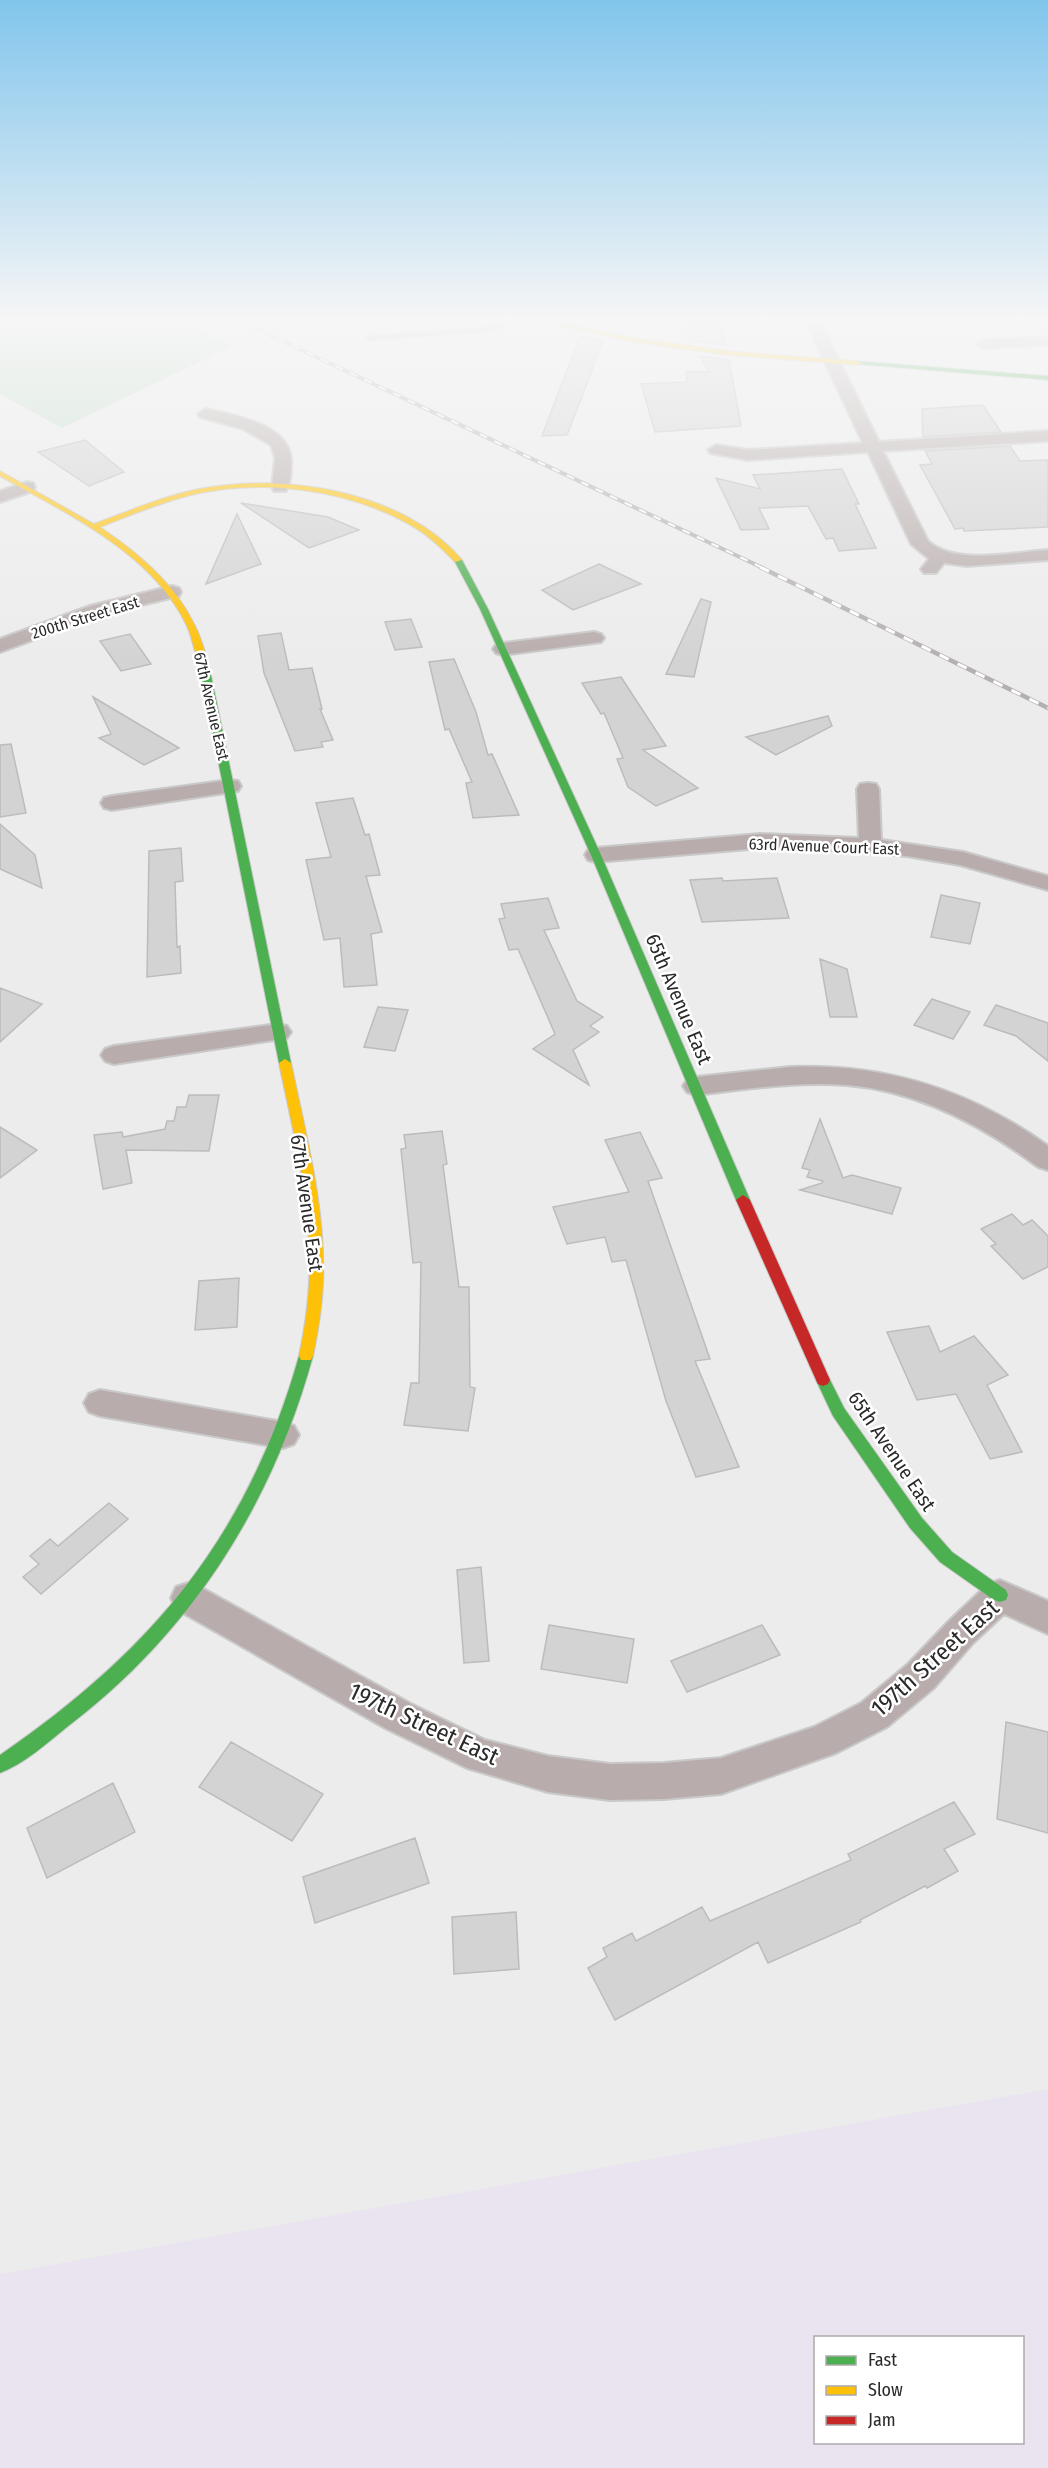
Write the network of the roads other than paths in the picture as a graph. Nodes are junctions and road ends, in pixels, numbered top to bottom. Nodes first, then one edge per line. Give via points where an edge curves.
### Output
1 (261, 433) edge
2 (867, 433) edge
3 (1048, 436) edge
4 (874, 448) junction
5 (716, 450) dead end
6 (0, 472) edge
7 (27, 487) junction
8 (280, 487) junction
9 (0, 497) edge
10 (93, 526) junction
11 (1048, 555) edge
12 (172, 592) junction
13 (594, 638) dead end
14 (0, 646) edge
15 (502, 649) junction
16 (230, 786) junction
17 (868, 789) dead end
18 (112, 803) dead end
19 (870, 847) junction
20 (596, 855) junction
21 (1048, 883) edge
22 (278, 1032) junction
23 (114, 1055) dead end
24 (696, 1086) junction
25 (1048, 1160) edge
26 (100, 1403) dead end
27 (283, 1435) junction
28 (1000, 1595) junction
29 (188, 1598) junction
30 (1048, 1618) edge
31 (0, 1765) edge

1 - 8 street via 282,450
2 - 4 street
3 - 4 street
4 - 5 street via 748,455
4 - 11 street via 920,544 935,563
6 - 7 street, 67th Avenue East
7 - 9 street
7 - 10 street, 67th Avenue East
8 - 10 street, 65th Avenue East via 210,489
8 - 15 street, 65th Avenue East via 357,500 414,523 441,541 467,573
10 - 12 street, 67th Avenue East via 119,542
12 - 14 street, 200th Street East via 97,610
12 - 16 street, 67th Avenue East via 190,623 202,657
13 - 15 street
15 - 20 street, 65th Avenue East
16 - 18 street
16 - 22 street, 67th Avenue East
17 - 19 street
19 - 20 street, 63rd Avenue Court East via 760,841
19 - 21 street, 63rd Avenue Court East via 963,859
20 - 24 street, 65th Avenue East
22 - 23 street
22 - 27 street, 67th Avenue East via 318,1253 314,1328
24 - 25 street via 810,1076 891,1082 986,1119
24 - 28 street, 65th Avenue East via 769,1262 838,1412 916,1523 946,1557
26 - 27 street
27 - 29 street, 67th Avenue East via 254,1495
28 - 29 street, 197th Street East via 921,1676 874,1715 823,1741 721,1776 610,1782 548,1774 480,1756 398,1716
28 - 30 street, 197th Street East
29 - 31 street via 126,1666 50,1730

